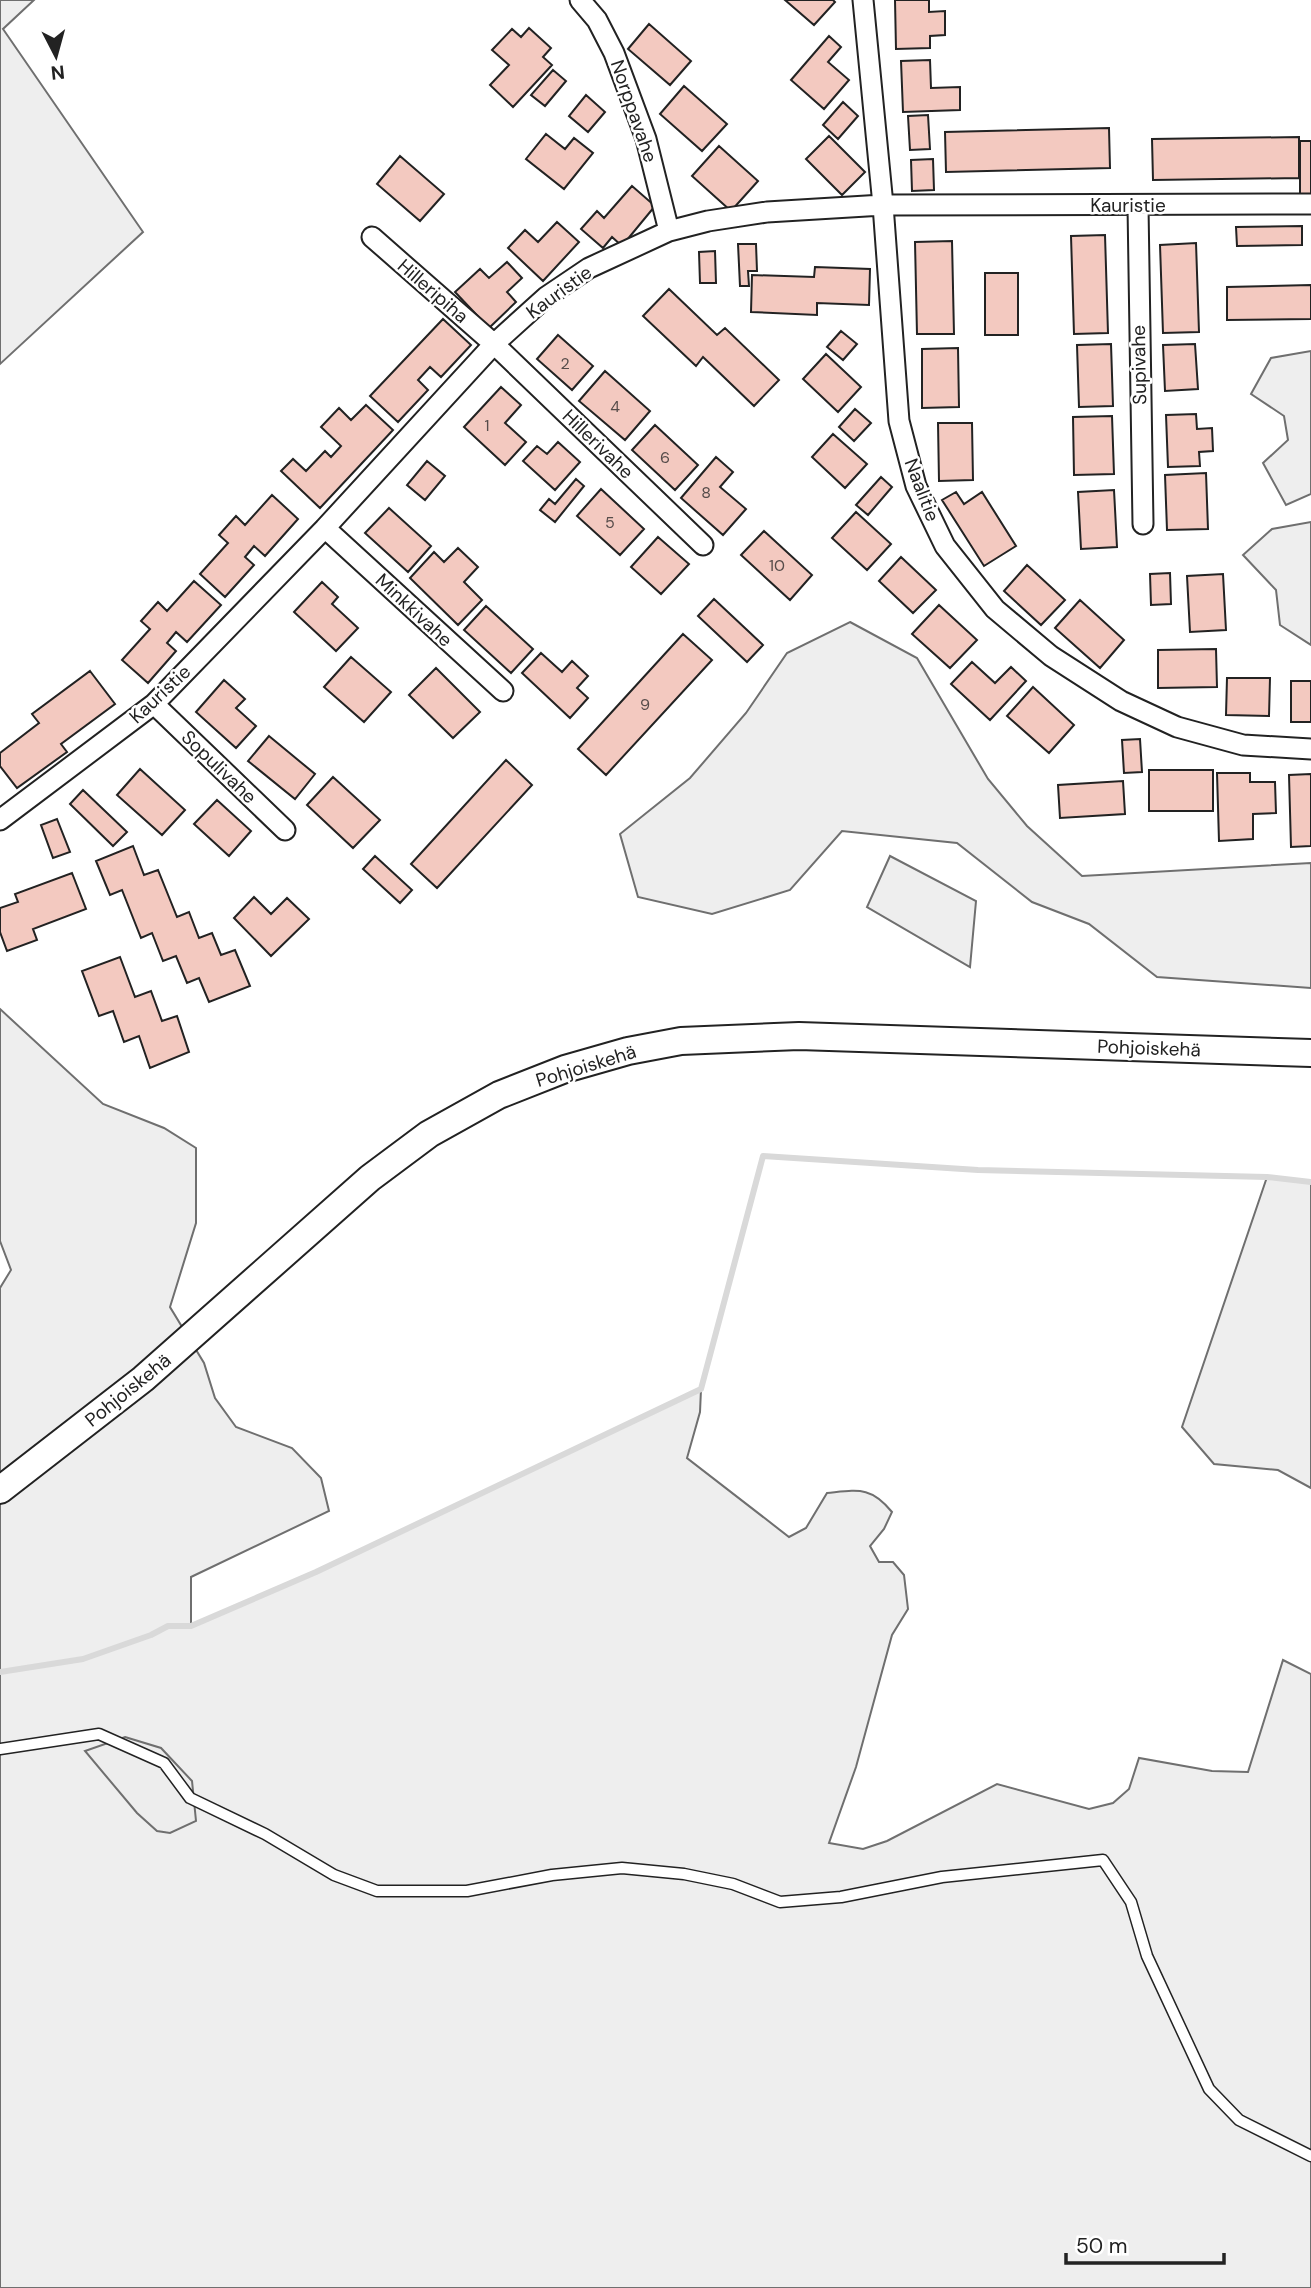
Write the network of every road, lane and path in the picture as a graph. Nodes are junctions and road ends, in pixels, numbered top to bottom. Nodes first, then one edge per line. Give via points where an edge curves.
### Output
1 (580, 0) edge
2 (863, 0) edge
3 (1311, 204) edge
4 (883, 205) junction
5 (1138, 206) junction
6 (669, 231) junction
7 (372, 237) dead end
8 (494, 344) junction
9 (1143, 524) dead end
10 (325, 528) junction
11 (703, 545) dead end
12 (503, 691) dead end
13 (154, 704) junction
14 (1311, 748) edge
15 (0, 820) edge
16 (285, 830) dead end
17 (1311, 1053) edge
18 (0, 1490) edge
19 (0, 1749) edge
20 (1311, 2156) edge

1 - 6 street, Norppavahe via 614,52 646,139
2 - 4 street, Naalitie
3 - 5 street, Kauristie
4 - 5 street, Kauristie
4 - 6 street, Kauristie via 767,212
4 - 14 street, Naalitie via 899,421 916,486 945,546 995,609 1051,656 1121,701 1177,727 1243,745
5 - 9 street, Supivahe
6 - 8 street, Kauristie via 589,268 546,297
7 - 8 street, Hilleripiha
8 - 10 street, Kauristie
8 - 11 street, Hillerivahe
10 - 12 street, Minkkivahe
10 - 13 street, Kauristie
13 - 15 street, Kauristie
13 - 16 street, Sopulivahe
17 - 18 main road, Pohjoiskehä via 740,1038 681,1041 565,1069 499,1095 429,1134 370,1178 143,1379
19 - 20 lane via 99,1734 164,1763 190,1798 265,1834 334,1875 377,1891 467,1891 622,1868 733,1884 780,1902 841,1897 942,1877 1103,1860 1131,1902 1147,1956 1209,2089 1239,2120

